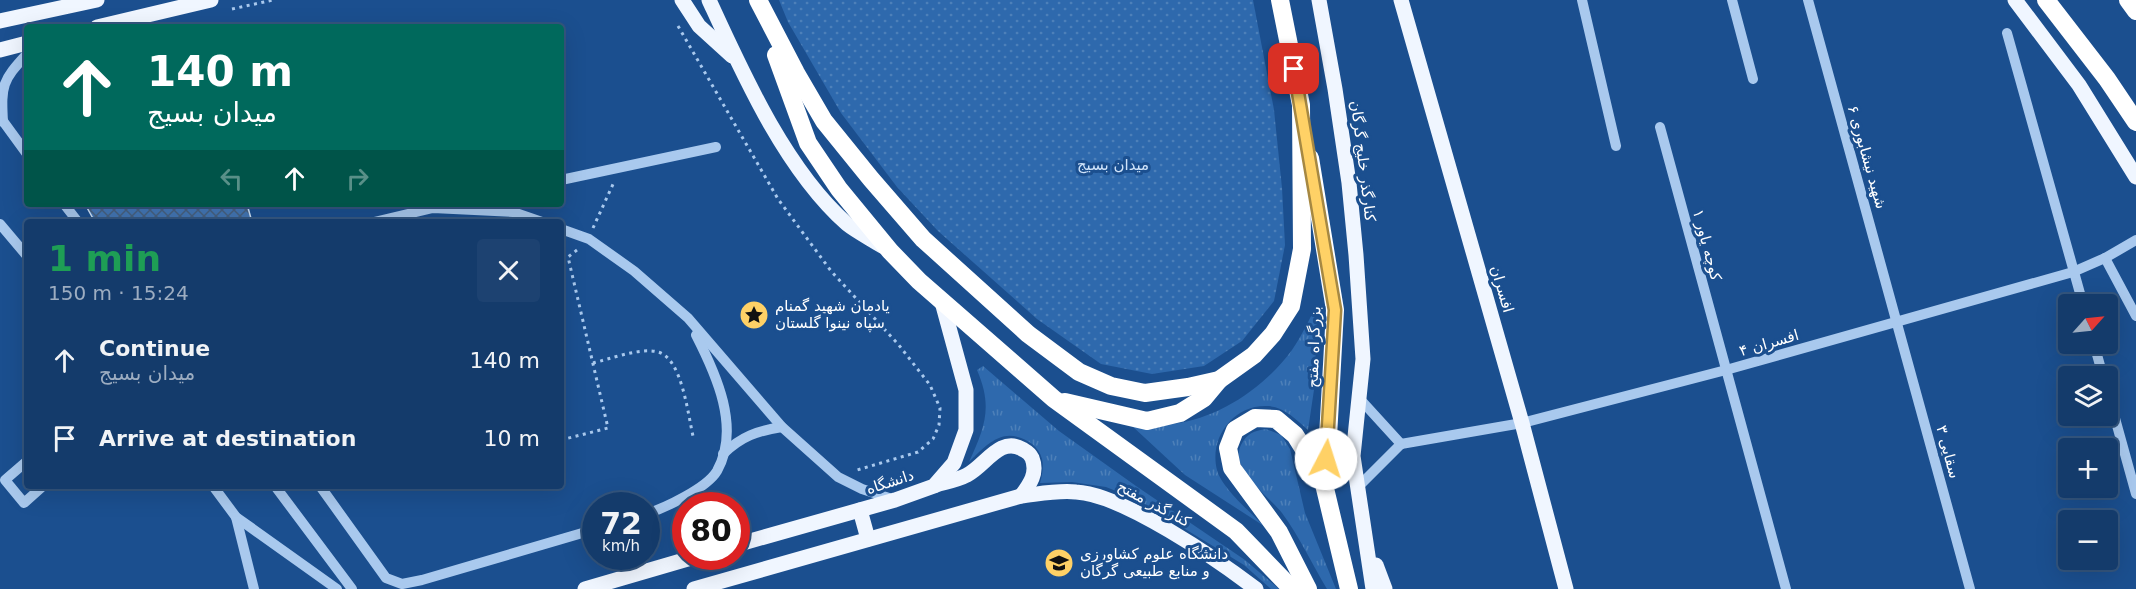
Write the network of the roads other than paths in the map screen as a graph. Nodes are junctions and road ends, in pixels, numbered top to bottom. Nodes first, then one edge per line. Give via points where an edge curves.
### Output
1 (212, 0) edge
2 (682, 0) edge
3 (709, 0) edge
4 (757, 0) edge
5 (1280, 0) edge
6 (1319, 0) edge
7 (1401, 0) edge
8 (1582, 0) edge
9 (1732, 0) edge
10 (1808, 0) edge
11 (2015, 0) edge
12 (2046, 0) edge
13 (2128, 0) edge
14 (89, 1) edge
15 (2136, 11) edge
16 (0, 21) edge
17 (110, 24) edge
18 (2007, 33) dead end
19 (24, 44) edge
20 (0, 50) edge
21 (24, 57) edge
22 (737, 60) junction
23 (1754, 79) dead end
24 (1301, 105) junction
25 (1, 119) edge
26 (2136, 122) edge
27 (1660, 127) dead end
28 (1616, 146) dead end
29 (716, 147) dead end
30 (24, 150) edge
31 (2136, 177) edge
32 (564, 179) edge
33 (66, 207) edge
34 (438, 207) edge
35 (433, 208) junction
36 (76, 219) edge
37 (387, 219) edge
38 (533, 219) edge
39 (0, 224) edge
40 (564, 230) edge
41 (2136, 240) edge
42 (890, 251) junction
43 (24, 252) edge
44 (2104, 258) junction
45 (2073, 272) junction
46 (2080, 294) edge
47 (942, 302) junction
48 (2136, 316) edge
49 (688, 318) junction
50 (1898, 322) junction
51 (1726, 370) junction
52 (1219, 380) junction
53 (1359, 398) junction
54 (1054, 399) junction
55 (1522, 423) junction
56 (2117, 426) edge
57 (782, 427) junction
58 (1401, 444) junction
59 (722, 455) junction
60 (24, 464) edge
61 (1323, 480) junction
62 (934, 486) junction
63 (1358, 487) junction
64 (39, 489) edge
65 (215, 489) edge
66 (277, 489) edge
67 (322, 489) edge
68 (2136, 494) edge
69 (1021, 496) junction
70 (895, 500) junction
71 (660, 510) edge
72 (860, 510) junction
73 (236, 517) junction
74 (582, 533) edge
75 (868, 539) junction
76 (750, 541) edge
77 (1367, 543) junction
78 (672, 564) edge
79 (254, 589) edge
80 (337, 589) edge
81 (352, 589) edge
82 (585, 589) edge
83 (694, 589) edge
84 (1256, 589) edge
85 (1292, 589) edge
86 (1308, 589) edge
87 (1349, 589) edge
88 (1373, 589) edge
89 (1384, 589) edge
90 (1566, 589) edge
91 (1786, 589) edge
92 (1970, 589) edge

1 - 17 main road
2 - 22 main road via 699,26
3 - 22 main road
4 - 42 highway via 808,143 839,189
4 - 52 highway via 824,121 871,179 923,238 1028,334 1079,372 1112,386 1145,393
5 - 24 highway
6 - 53 main road, کنارگذر خلیج گرگان via 1328,38 1356,255 1363,359
7 - 55 main road, افسران
8 - 28 street
9 - 23 street
10 - 50 street, شهید نیشابوری ۶
11 - 31 main road via 2079,85
12 - 26 highway
13 - 15 highway
14 - 16 main road
18 - 45 street
19 - 20 main road
21 - 25 street via 9,73 1,93
22 - 42 main road via 781,141 811,185 848,225
24 - 52 highway via 1302,249 1291,306 1254,355
24 - 61 highway, بزرگراه مفتح via 1335,310
25 - 30 street
27 - 51 street, کوچه یاور ۱
29 - 32 street
33 - 36 street
34 - 35 street
35 - 37 street
35 - 38 street via 513,212
39 - 43 street
40 - 49 street via 589,239 634,271
41 - 44 street, افسران ۴
42 - 47 highway
44 - 45 street, افسران ۴
44 - 48 street
45 - 46 street
45 - 50 street, افسران ۴
47 - 54 highway
47 - 62 main road, دانشگاه via 966,390 966,430 954,463
49 - 57 street
49 - 59 street via 713,368 724,403 727,441
50 - 51 street, افسران ۴
50 - 92 street, سقایی ۳
51 - 55 street, افسران ۴
51 - 91 street, کوچه یاور ۱
52 - 54 highway via 1204,398 1179,412 1147,421
53 - 58 street
53 - 63 main road, کنارگذر خلیج گرگان via 1353,456
54 - 85 highway via 1236,531
55 - 58 street, افسران ۴
55 - 90 main road, افسران
56 - 68 street
57 - 59 street via 757,431 734,443
57 - 70 street via 838,477
58 - 63 street
59 - 71 street via 716,472 693,492
60 - 64 street via 5,480 24,502
61 - 86 highway via 1294,435 1276,419 1255,418 1235,430 1228,448 1232,468 1279,532
61 - 87 highway, بزرگراه مفتح
62 - 69 main road via 966,476 1001,447 1015,445 1030,454 1035,467 1031,483
62 - 70 main road, دانشگاه
63 - 77 main road, کنارگذر خلیج گرگان
65 - 73 street
66 - 81 street
67 - 74 street via 386,578 402,584
69 - 75 main road
69 - 84 main road, کنارگذر مفتح via 1077,492 1112,500 1173,534
70 - 72 main road, دانشگاه
72 - 75 main road
72 - 76 main road, دانشگاه
73 - 79 street
73 - 80 street
75 - 83 main road
77 - 88 main road
77 - 89 main road
78 - 82 main road

